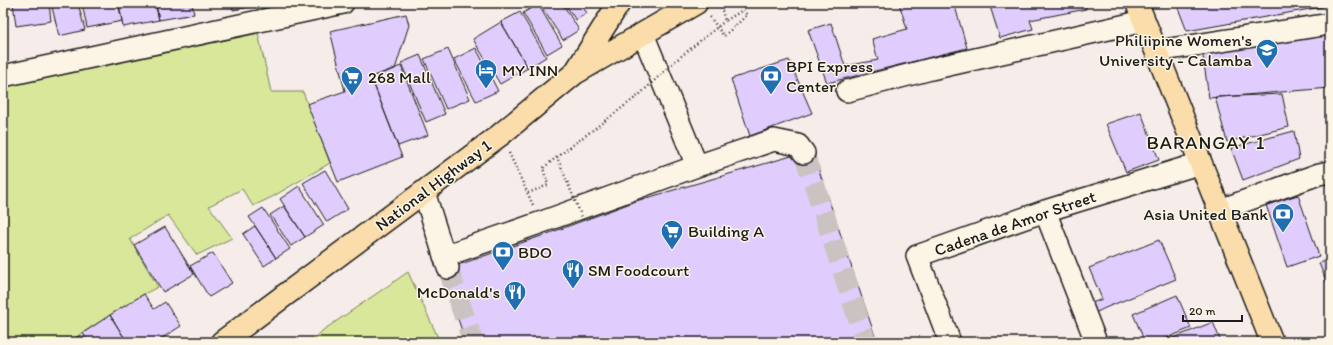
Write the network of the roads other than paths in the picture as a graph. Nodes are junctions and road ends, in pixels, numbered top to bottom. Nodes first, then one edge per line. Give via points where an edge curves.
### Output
1 (343, 3) edge
2 (619, 3) edge
3 (698, 6) edge
4 (1141, 12) edge
5 (1330, 24) edge
6 (643, 34) junction
7 (1157, 51) junction
8 (575, 73) junction
9 (3, 76) edge
10 (847, 91) dead end
11 (804, 152) tunnel mouth
12 (1201, 163) junction
13 (697, 166) junction
14 (1330, 172) edge
15 (424, 192) junction
16 (1220, 210) junction
17 (1045, 211) junction
18 (222, 342) edge
19 (950, 342) edge
20 (1096, 342) edge
21 (1272, 342) edge

1 - 9 street
2 - 8 main road, National Highway 1
3 - 6 main road
4 - 7 main road
4 - 10 street
5 - 7 street
6 - 8 main road
6 - 13 street
7 - 12 main road
8 - 15 main road, National Highway 1 via 500,135
11 - 13 street via 798,145 774,140
12 - 16 main road
12 - 17 street, Cadena de Amor Street
13 - 15 street via 542,222 446,262
14 - 16 street
15 - 18 main road, National Highway 1
16 - 21 main road
17 - 19 street, Cadena de Amor Street via 917,256
17 - 20 street

